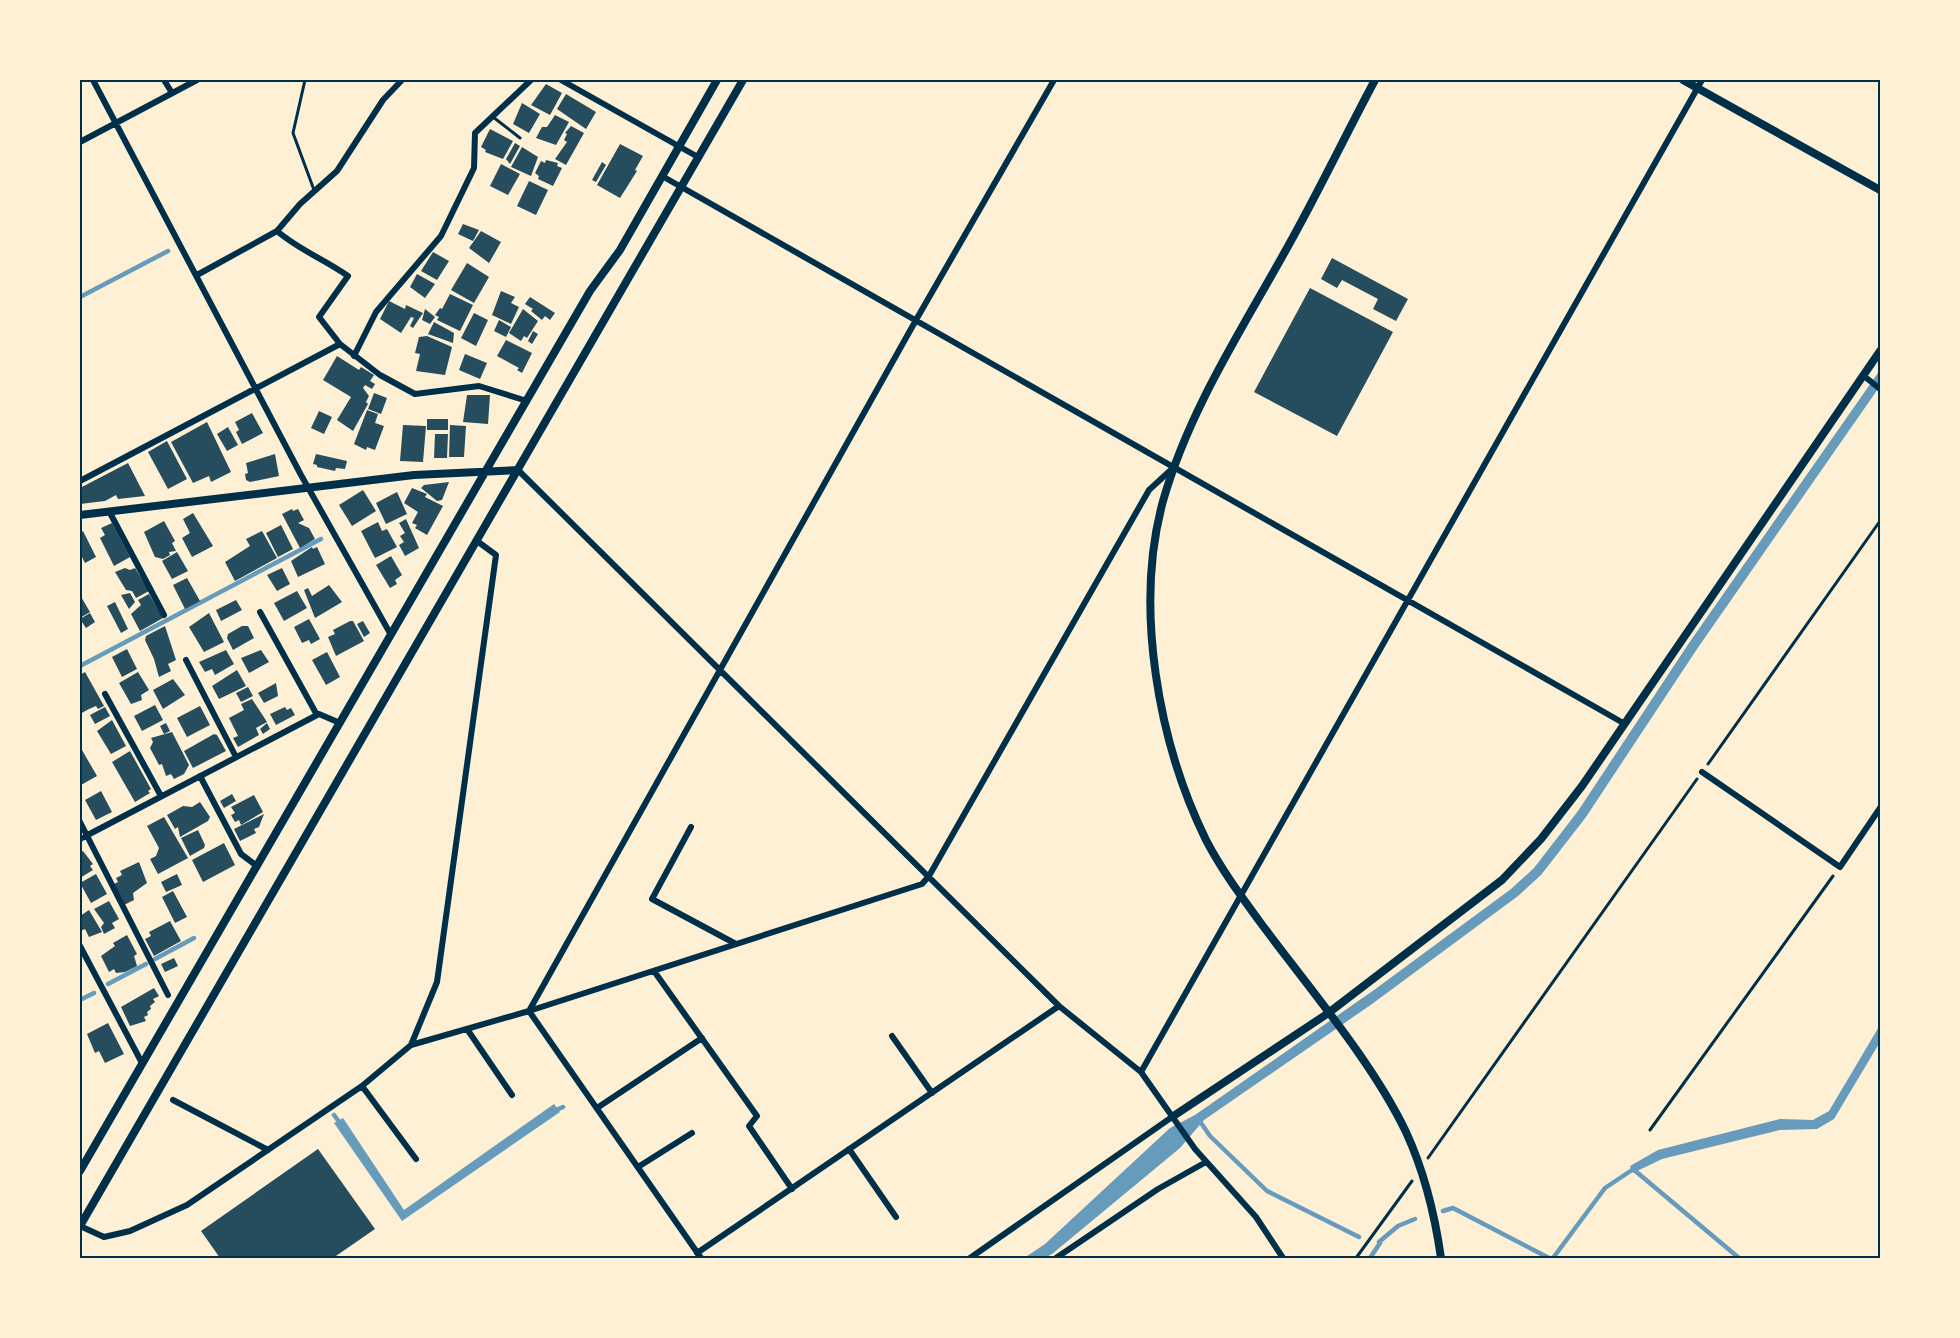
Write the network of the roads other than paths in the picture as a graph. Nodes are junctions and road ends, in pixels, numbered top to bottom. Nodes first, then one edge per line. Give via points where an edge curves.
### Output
1 (93, 80) edge
2 (164, 80) edge
3 (197, 80) edge
4 (305, 80) edge
5 (402, 80) edge
6 (531, 80) edge
7 (561, 80) edge
8 (717, 80) edge
9 (743, 80) edge
10 (1053, 80) edge
11 (1375, 80) edge
12 (1683, 80) edge
13 (1699, 83) edge
14 (172, 93) junction
15 (492, 116) junction
16 (116, 123) junction
17 (520, 138) dead end
18 (80, 142) edge
19 (678, 147) junction
20 (698, 157) junction
21 (662, 176) junction
22 (681, 186) junction
23 (1881, 190) edge
24 (315, 191) junction
25 (277, 231) junction
26 (197, 275) junction
27 (916, 320) junction
28 (340, 344) junction
29 (1881, 351) edge
30 (354, 356) junction
31 (1864, 376) junction
32 (257, 389) junction
33 (1881, 389) edge
34 (526, 401) junction
35 (1174, 467) junction
36 (487, 469) junction
37 (518, 470) junction
38 (80, 481) edge
39 (308, 488) junction
40 (109, 511) junction
41 (80, 515) edge
42 (477, 541) junction
43 (1407, 600) junction
44 (260, 612) dead end
45 (164, 615) dead end
46 (392, 635) junction
47 (186, 660) dead end
48 (722, 668) junction
49 (105, 694) dead end
50 (317, 715) junction
51 (340, 723) junction
52 (1625, 724) junction
53 (236, 758) junction
54 (1702, 772) road end
55 (200, 776) junction
56 (161, 796) junction
57 (1881, 808) edge
58 (80, 822) edge
59 (691, 827) dead end
60 (87, 835) junction
61 (80, 839) edge
62 (257, 867) junction
63 (929, 876) junction
64 (1240, 894) junction
65 (736, 944) junction
66 (80, 946) edge
67 (654, 971) junction
68 (168, 995) dead end
69 (1059, 1006) junction
70 (530, 1011) junction
71 (1328, 1014) junction
72 (467, 1029) junction
73 (892, 1036) dead end
74 (702, 1038) junction
75 (411, 1045) junction
76 (142, 1064) junction
77 (1141, 1072) junction
78 (362, 1086) junction
79 (932, 1093) junction
80 (512, 1095) dead end
81 (173, 1100) dead end
82 (597, 1108) junction
83 (1175, 1121) junction
84 (692, 1133) dead end
85 (849, 1149) junction
86 (268, 1150) junction
87 (416, 1159) dead end
88 (1206, 1162) junction
89 (638, 1167) junction
90 (80, 1171) edge
91 (792, 1189) junction
92 (896, 1217) dead end
93 (80, 1226) edge
94 (699, 1256) edge
95 (970, 1258) edge
96 (1056, 1258) edge
97 (1283, 1258) edge
98 (1441, 1258) edge

1 - 16 street
2 - 14 street
3 - 14 street
4 - 24 lane via 293,133
5 - 24 street via 383,100 337,171
6 - 15 street
7 - 19 street
8 - 19 street
9 - 20 street
10 - 27 street
11 - 35 street via 1199,406
12 - 13 street
13 - 23 street
13 - 43 street
14 - 16 street
15 - 17 lane
15 - 30 street via 475,133 474,168 441,236 376,312
16 - 18 street
16 - 26 street
19 - 20 street
19 - 21 street
20 - 22 street
21 - 22 street
21 - 34 street
22 - 27 street
22 - 37 street
24 - 25 street
25 - 26 street
25 - 28 street via 296,247 325,259 348,276 319,316
26 - 32 street
27 - 35 street
27 - 48 street
28 - 30 street
28 - 32 street
29 - 31 street
30 - 34 street via 415,394 479,386
31 - 33 street
31 - 52 street
32 - 38 street
32 - 39 street
34 - 36 street
35 - 43 street
35 - 63 street via 1149,490
35 - 64 street via 1162,505 1152,568 1154,669 1182,783 1207,841
36 - 37 street
36 - 39 street
36 - 46 street
37 - 42 street
37 - 48 street
39 - 40 street
39 - 46 street
40 - 41 street
40 - 45 street
42 - 75 street via 496,555 437,982
42 - 93 street
43 - 52 street
43 - 64 street
44 - 50 street
46 - 51 street
47 - 53 street
48 - 63 street
48 - 70 street
49 - 56 street
50 - 51 street
50 - 53 street
51 - 62 street
52 - 71 street via 1541,840 1502,879
53 - 55 street
54 - 57 street via 1840,867
55 - 56 street
55 - 62 street via 241,854
56 - 60 street
58 - 60 street
59 - 65 street via 652,899
60 - 61 street
60 - 68 street
62 - 76 street
63 - 65 street via 922,884
63 - 69 street
64 - 71 street
64 - 77 street
65 - 67 street
66 - 76 street
67 - 70 street
67 - 74 street
69 - 77 street
69 - 79 street
70 - 72 street
70 - 82 street
71 - 83 street
71 - 98 street via 1371,1073 1407,1134 1432,1209
72 - 75 street
72 - 80 street
73 - 79 street
74 - 82 street
74 - 91 street via 757,1116 749,1126
75 - 78 street
76 - 90 street
77 - 83 street
78 - 86 street
78 - 87 street
79 - 85 street
81 - 86 street
82 - 89 street
83 - 88 street
83 - 95 street
84 - 89 street
85 - 91 street
85 - 92 street
86 - 93 street via 188,1205 130,1231 104,1237
88 - 96 street via 1158,1188
88 - 97 street via 1256,1218
89 - 94 street
91 - 94 street

